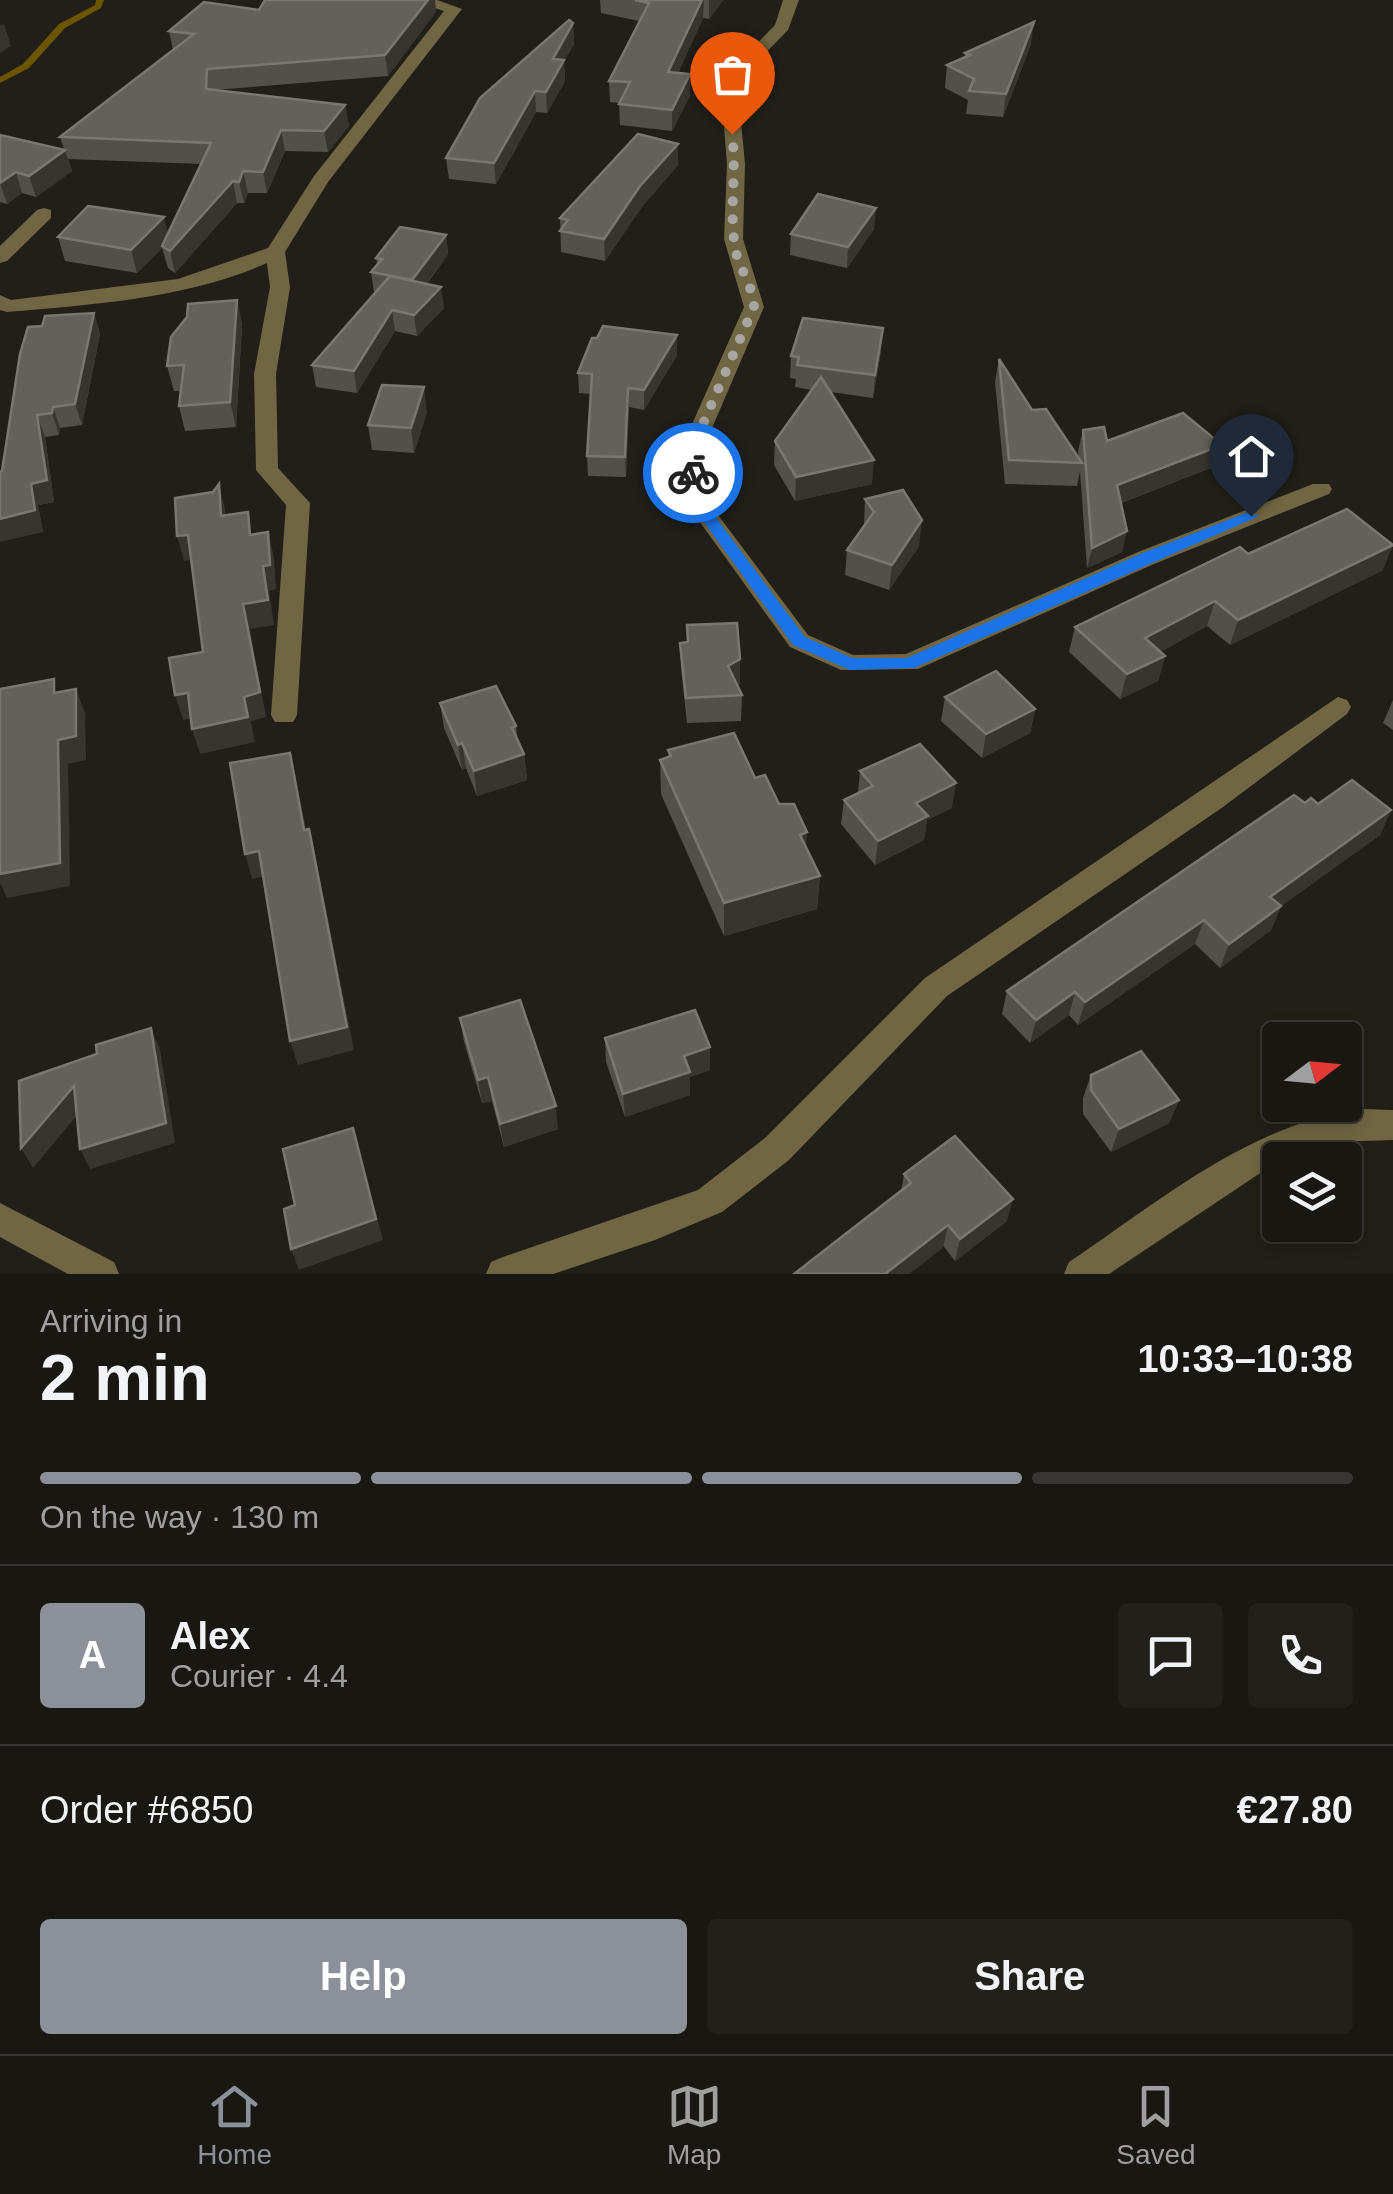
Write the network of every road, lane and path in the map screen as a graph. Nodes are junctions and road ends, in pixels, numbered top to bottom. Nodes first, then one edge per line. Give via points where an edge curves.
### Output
1 (420, 0) edge
2 (791, 0) edge
3 (44, 214) dead end
4 (275, 252) junction
5 (0, 257) edge
6 (0, 301) edge
7 (1322, 489) dead end
8 (1338, 707) dead end
9 (284, 714) dead end
10 (1393, 1124) edge
11 (0, 1220) edge
12 (102, 1274) edge
13 (503, 1274) edge
14 (1081, 1274) edge

1 - 4 street via 454,8 320,180
2 - 7 street via 778,36 736,75 728,106 736,162 734,248 754,307 692,449 695,500 799,641 850,664 908,664
3 - 5 street
4 - 6 street via 240,270 136,293 7,306
4 - 9 street via 280,287 265,374 267,470 298,503
8 - 13 street via 936,987 776,1149 710,1201
10 - 14 street via 1363,1121 1299,1135 1230,1172
11 - 12 street

